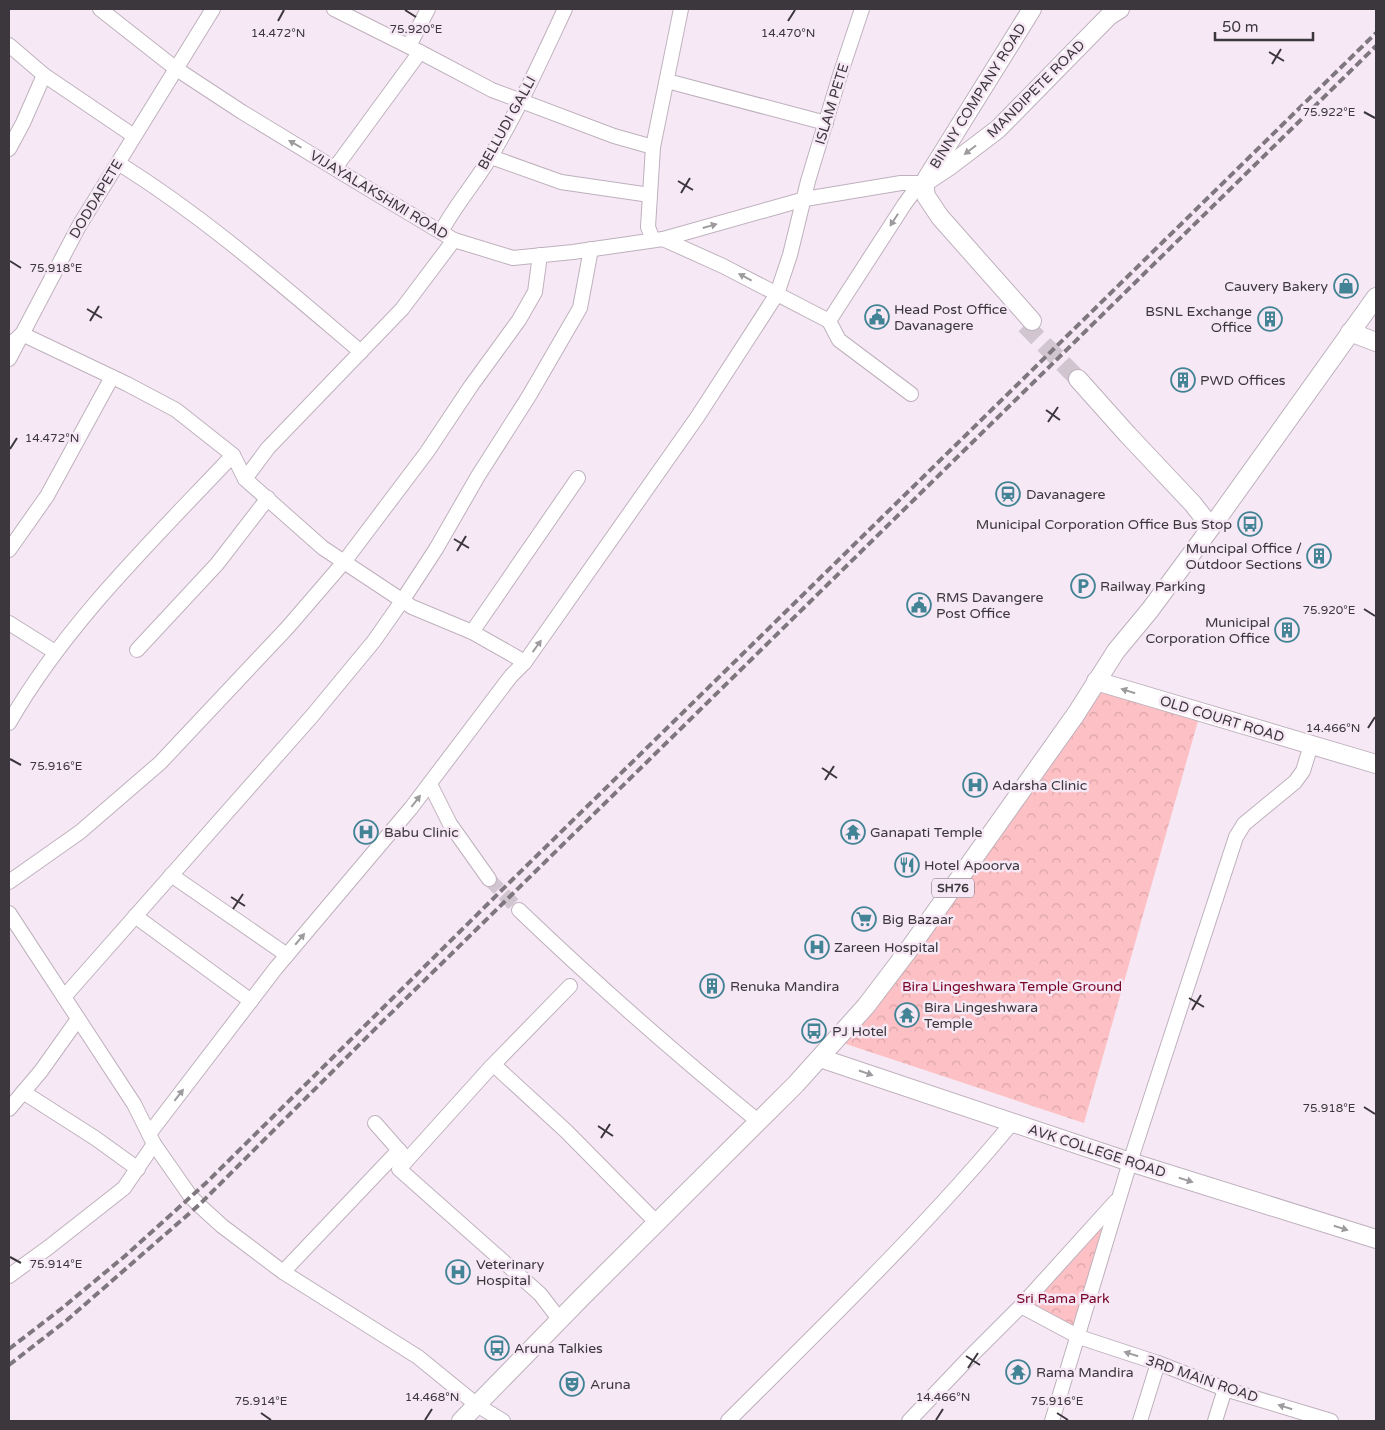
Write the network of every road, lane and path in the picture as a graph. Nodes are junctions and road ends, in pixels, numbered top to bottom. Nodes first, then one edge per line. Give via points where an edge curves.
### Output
1 (100, 9) edge
2 (213, 9) edge
3 (334, 9) edge
4 (428, 9) edge
5 (565, 9) edge
6 (682, 9) edge
7 (862, 9) edge
8 (1032, 9) edge
9 (1120, 9) edge
10 (9, 45) edge
11 (415, 49) junction
12 (175, 68) junction
13 (44, 74) junction
14 (667, 81) junction
15 (520, 101) junction
16 (826, 123) junction
17 (134, 136) junction
18 (653, 146) junction
19 (9, 149) edge
20 (491, 157) junction
21 (118, 162) junction
22 (335, 168) junction
23 (921, 185) junction
24 (650, 195) junction
25 (804, 199) junction
26 (441, 232) junction
27 (454, 240) junction
28 (658, 240) junction
29 (591, 249) junction
30 (540, 255) junction
31 (777, 294) junction
32 (1376, 297) edge
33 (829, 322) junction
34 (1028, 323) tunnel mouth
35 (1350, 332) junction
36 (22, 334) junction
37 (1376, 342) edge
38 (9, 346) edge
39 (361, 352) junction
40 (9, 359) edge
41 (112, 377) junction
42 (1081, 377) tunnel mouth
43 (911, 394) dead end
44 (233, 455) junction
45 (578, 478) dead end
46 (245, 479) junction
47 (268, 498) junction
48 (1213, 524) junction
49 (9, 550) edge
50 (344, 562) junction
51 (402, 601) junction
52 (9, 623) edge
53 (472, 632) junction
54 (137, 650) dead end
55 (55, 652) junction
56 (525, 662) junction
57 (1096, 681) junction
58 (9, 723) edge
59 (1311, 746) junction
60 (1376, 764) edge
61 (430, 784) junction
62 (172, 875) junction
63 (489, 879) tunnel mouth
64 (9, 882) edge
65 (519, 910) tunnel mouth
66 (9, 913) edge
67 (135, 916) junction
68 (286, 955) junction
69 (570, 986) dead end
70 (64, 997) junction
71 (251, 1001) junction
72 (78, 1019) junction
73 (820, 1058) junction
74 (494, 1065) junction
75 (23, 1092) junction
76 (9, 1109) edge
77 (759, 1122) junction
78 (375, 1123) dead end
79 (1012, 1123) junction
80 (152, 1139) junction
81 (403, 1155) junction
82 (1130, 1162) junction
83 (138, 1169) junction
84 (1119, 1197) junction
85 (657, 1223) junction
86 (1376, 1239) edge
87 (283, 1272) junction
88 (9, 1276) edge
89 (1021, 1306) junction
90 (560, 1320) junction
91 (1079, 1337) junction
92 (1158, 1363) junction
93 (1225, 1389) junction
94 (477, 1405) junction
95 (461, 1421) edge
96 (503, 1421) edge
97 (728, 1421) edge
98 (909, 1421) edge
99 (1052, 1421) edge
100 (1140, 1421) edge
101 (1215, 1421) edge
102 (1331, 1421) edge

1 - 12 street, VIJAYALAKSHMI ROAD
2 - 12 street, DODDAPETE
3 - 11 street
4 - 11 street
5 - 15 street, BELLUDI GALLI
6 - 14 street
7 - 16 street, ISLAM PETE
8 - 23 main road, BINNY COMPANY ROAD
9 -> 23 main road, MANDIPETE ROAD via 1109,16 998,129
10 - 13 street
11 - 15 street via 492,90
11 - 22 street
12 - 17 street, DODDAPETE
22 -> 12 street, VIJAYALAKSHMI ROAD
13 - 17 street
13 - 19 street
14 - 16 street
14 - 18 street
15 - 18 street via 614,136
15 - 20 street, BELLUDI GALLI
16 - 25 street, ISLAM PETE
17 - 21 street, DODDAPETE
18 - 24 street
20 - 24 street via 561,182
20 - 26 street, BELLUDI GALLI
21 - 36 street, DODDAPETE via 79,226
21 - 39 street via 206,224
22 - 26 street, VIJAYALAKSHMI ROAD
23 - 25 street, VIJAYALAKSHMI ROAD via 901,183
23 -> 33 street via 904,205
23 - 34 main road via 940,217
24 - 28 street via 648,227
28 -> 25 street, VIJAYALAKSHMI ROAD
25 - 31 street, ISLAM PETE
26 - 27 street, VIJAYALAKSHMI ROAD
27 - 30 street, VIJAYALAKSHMI ROAD via 513,258
27 - 39 street via 402,309
28 - 29 street, VIJAYALAKSHMI ROAD
31 -> 28 street via 723,266
29 - 30 street, VIJAYALAKSHMI ROAD
29 - 51 street via 580,308
30 - 50 street via 535,292 519,320 427,452
31 - 33 street
56 -> 31 street, ISLAM PETE via 698,416
32 - 35 main road, SH76
33 - 43 street via 839,340
35 - 37 main road
35 - 48 main road, SH76
36 - 38 street
36 - 40 street, DODDAPETE
36 - 41 street
39 - 46 street via 268,448
41 - 44 street via 176,410
41 - 49 street via 47,496
42 - 48 main road via 1197,499
44 - 46 street
44 - 55 street via 148,542
45 - 53 street
46 - 47 street
47 - 50 street via 323,548
47 - 54 street via 217,564
48 - 57 main road, SH76
50 - 51 street
50 - 64 street via 288,627 160,763 80,832
51 - 53 street
51 - 62 street via 374,641 312,716
52 - 55 street
53 - 56 street
55 - 58 street
56 - 61 street, ISLAM PETE
59 -> 57 main road, OLD COURT ROAD
57 - 73 main road, SH76 via 908,952
59 - 60 main road, OLD COURT ROAD
59 - 82 street via 1303,771 1295,782 1244,824 1236,837
61 - 63 street via 450,824
68 -> 61 street, ISLAM PETE
62 - 67 street
62 - 68 street
65 - 77 street via 579,968
66 - 70 street
67 - 70 street
67 - 71 street
68 - 71 street, ISLAM PETE
69 - 74 street
70 - 72 street
80 -> 71 street, ISLAM PETE
72 - 75 street
72 - 80 street via 134,1104
73 - 77 main road, SH76
73 -> 79 main road, AVK COLLEGE ROAD
74 - 81 street
74 - 85 street via 566,1131
75 - 76 street
75 - 83 street
77 - 85 main road, SH76
78 - 81 street
79 - 82 main road, AVK COLLEGE ROAD
79 - 97 street via 896,1250
80 - 83 street, ISLAM PETE
80 - 87 street via 199,1205
81 - 87 street
81 - 90 street via 399,1169 540,1294
82 - 84 street
82 -> 86 main road, AVK COLLEGE ROAD
83 - 88 street, ISLAM PETE via 124,1188
84 - 89 street
84 - 91 street
85 - 90 main road, SH76
87 - 94 street via 418,1357
89 - 91 street, 3RD MAIN ROAD
89 - 98 street
90 - 94 main road, SH76
92 -> 91 street, 3RD MAIN ROAD
91 - 99 street
92 - 93 street, 3RD MAIN ROAD
92 - 100 street
93 - 101 street
102 -> 93 street, 3RD MAIN ROAD
94 - 95 main road, SH76
94 - 96 street

